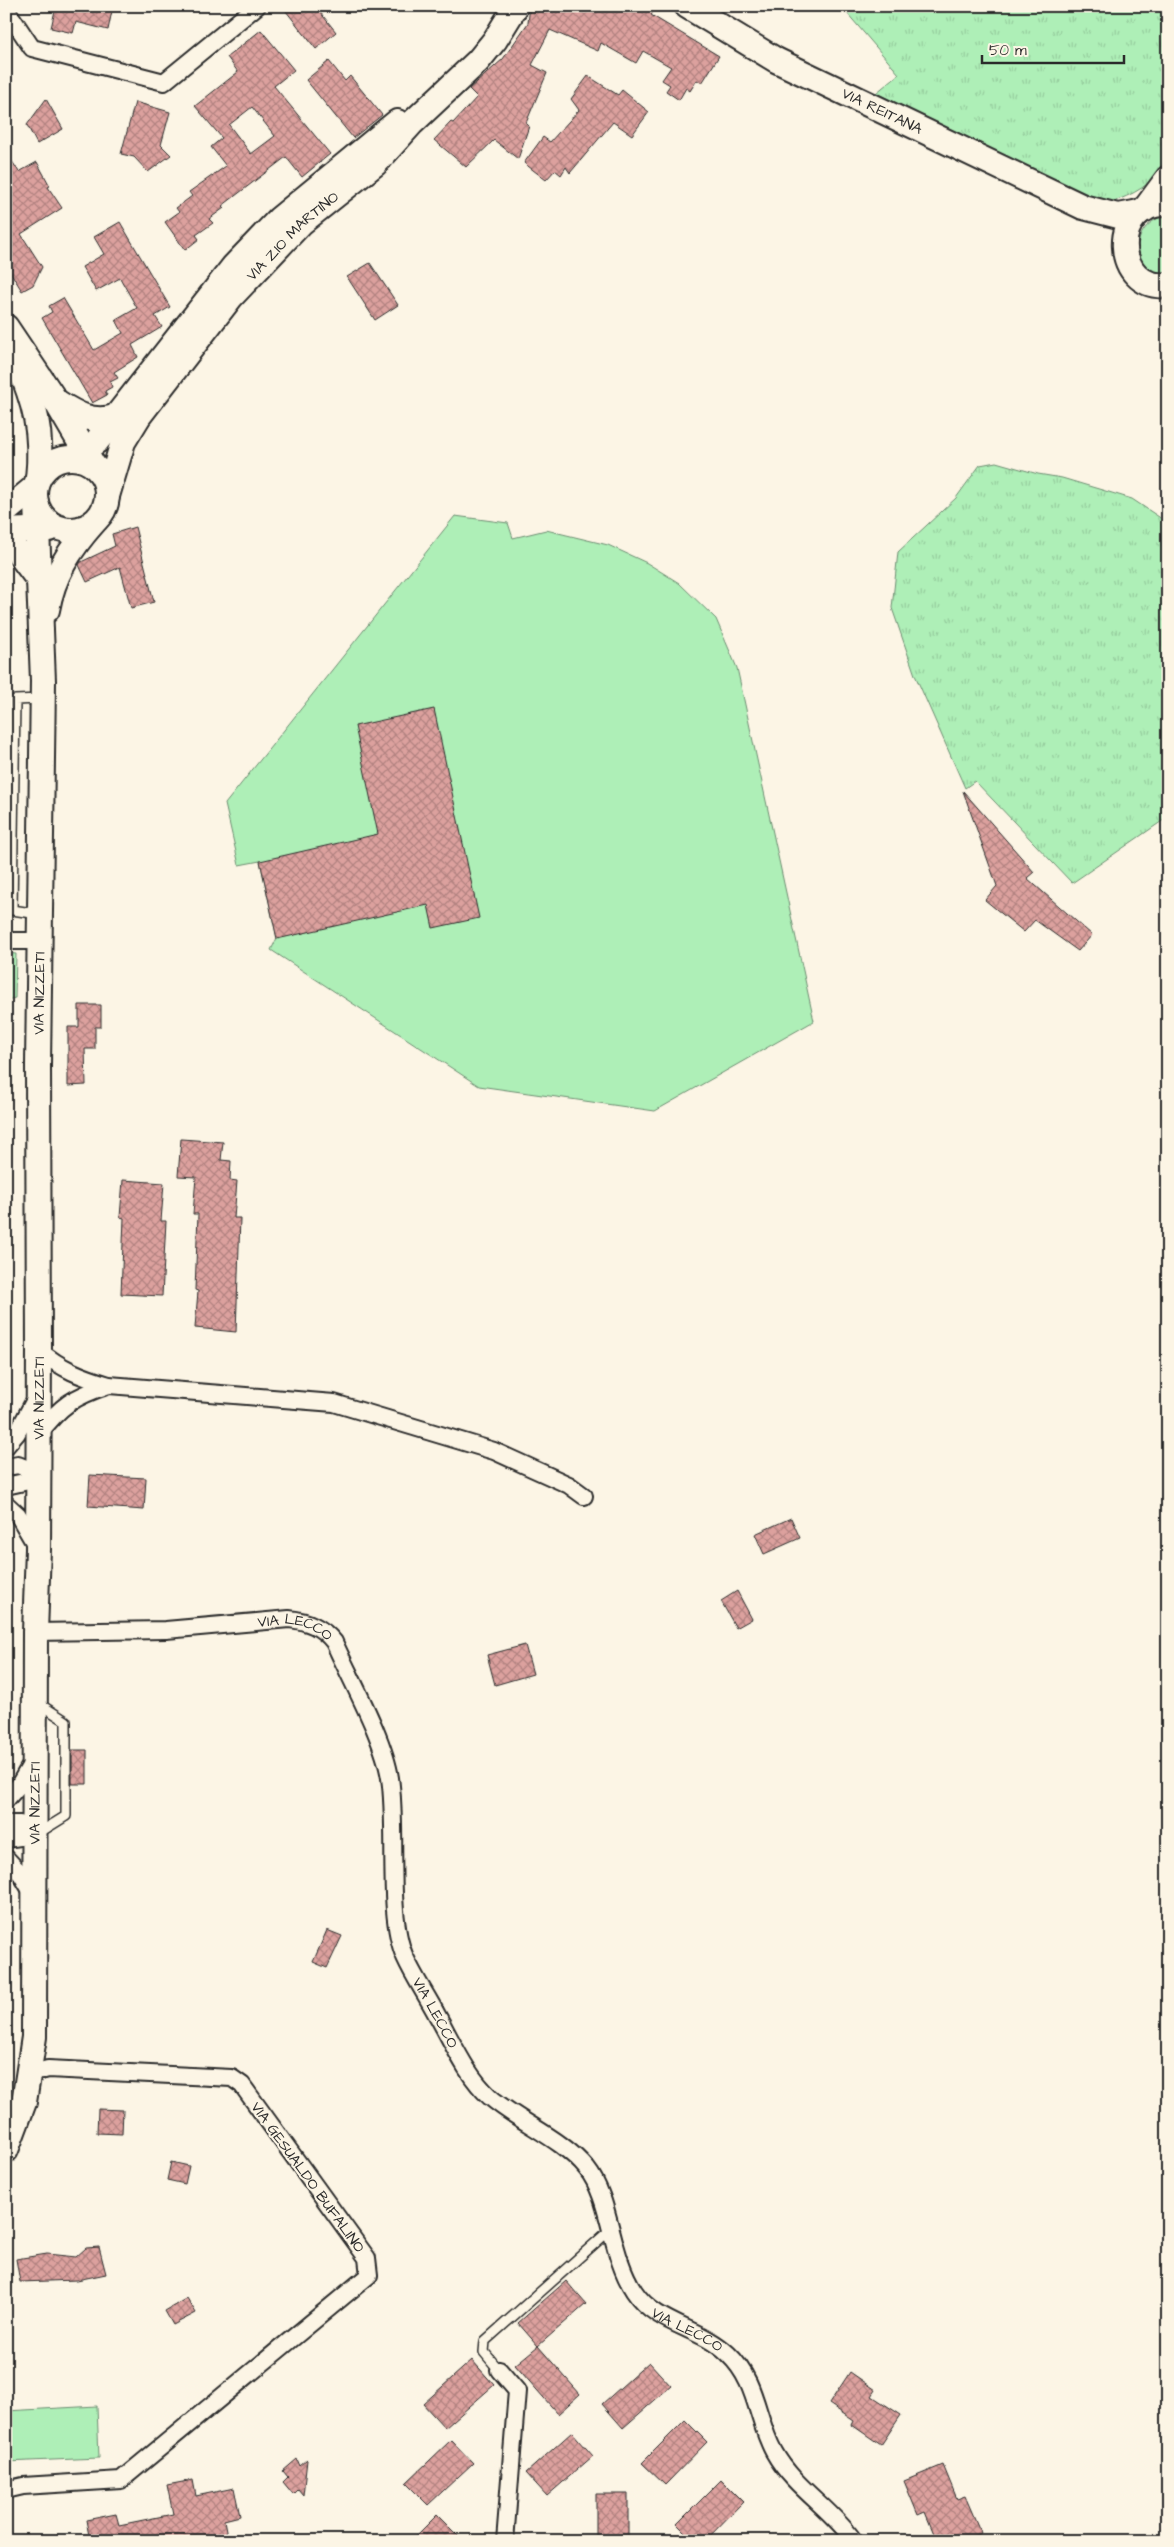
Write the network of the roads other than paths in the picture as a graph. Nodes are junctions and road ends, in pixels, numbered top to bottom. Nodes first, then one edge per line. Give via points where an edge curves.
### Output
1 (257, 6) edge
2 (499, 6) edge
3 (516, 6) edge
4 (687, 6) edge
5 (6, 9) edge
6 (1168, 178) edge
7 (1168, 204) edge
8 (1083, 207) junction
9 (1142, 211) junction
10 (1126, 257) junction
11 (1168, 285) edge
12 (6, 327) edge
13 (6, 334) edge
14 (55, 400) junction
15 (115, 418) junction
16 (84, 458) junction
17 (36, 489) junction
18 (107, 496) junction
19 (6, 511) edge
20 (95, 521) junction
21 (35, 529) junction
22 (64, 530) junction
23 (6, 531) edge
24 (6, 545) edge
25 (38, 579) junction
26 (42, 641) junction
27 (6, 941) edge
28 (40, 941) junction
29 (39, 1350) junction
30 (109, 1385) junction
31 (38, 1394) junction
32 (38, 1435) junction
33 (6, 1446) edge
34 (6, 1467) edge
35 (38, 1473) junction
36 (6, 1486) edge
37 (584, 1496) dead end
38 (6, 1504) edge
39 (38, 1549) junction
40 (35, 1632) junction
41 (35, 1700) junction
42 (35, 1757) junction
43 (6, 1800) edge
44 (6, 1824) edge
45 (34, 1835) junction
46 (6, 1839) edge
47 (6, 1858) edge
48 (33, 1895) junction
49 (30, 2074) junction
50 (6, 2150) edge
51 (610, 2230) junction
52 (499, 2370) joint
53 (6, 2481) edge
54 (22, 2486) junction
55 (6, 2490) edge
56 (505, 2541) edge
57 (854, 2541) edge

1 - 5 street via 164,82 32,48
2 - 15 street, VIA ZIO MARTINO via 487,35 469,57 408,113 279,219 234,266
3 - 18 street, VIA ZIO MARTINO via 478,61 412,122 376,163 302,222 231,297 139,416 123,442
4 - 8 street, VIA REITANA via 776,60
6 - 9 street
7 - 9 street, VIA REITANA
8 - 9 street, VIA REITANA via 1118,216
8 - 10 street, VIA REITANA
9 - 10 street via 1130,222 1125,233
10 - 11 street, VIA REITANA via 1140,278
12 - 14 street
13 - 17 street via 38,420 41,450
14 - 15 street via 92,420
14 - 16 street
15 - 16 street, VIA ZIO MARTINO
16 - 17 street via 59,460 51,464
16 - 18 street via 104,478
17 - 19 street
17 - 21 street
17 - 22 street via 41,514 47,522
18 - 20 street via 102,514
20 - 22 street via 83,528
20 - 26 street via 78,540 58,572 51,588
21 - 22 street
21 - 23 street
21 - 25 street
24 - 25 street via 17,551
25 - 26 street
26 - 28 street, VIA NIZZETI
27 - 28 street
28 - 29 street, VIA NIZZETI
29 - 30 street via 73,1374
29 - 31 street, VIA NIZZETI
30 - 32 street via 68,1403 55,1413
30 - 37 street via 334,1403 494,1450 569,1485
31 - 32 street, VIA NIZZETI
31 - 33 street
32 - 35 street, VIA NIZZETI
34 - 35 street via 18,1465
35 - 36 street via 24,1482
35 - 39 street, VIA NIZZETI
38 - 39 street via 18,1515
39 - 40 street, VIA NIZZETI
40 - 41 street, VIA NIZZETI
40 - 51 street, VIA LECCO via 166,1630 289,1619 304,1620 327,1633 334,1642 390,1774 395,1901 404,1955 475,2079 490,2097 571,2154 587,2169 598,2187
41 - 42 street, VIA NIZZETI
41 - 45 lane via 66,1721 66,1816
42 - 43 street via 20,1785
42 - 45 street, VIA NIZZETI
44 - 45 street via 20,1824
45 - 46 street
45 - 48 street, VIA NIZZETI
47 - 48 street via 21,1874
48 - 49 street, VIA NIZZETI via 34,2038
49 - 50 street, VIA NIZZETI via 24,2102
49 - 54 street, VIA GESUALDO BUFALINO via 48,2069 232,2078 242,2086 367,2258 369,2275 121,2480
51 - 52 lane via 485,2341 484,2352
51 - 57 street, VIA LECCO via 620,2262 645,2306 727,2353 742,2370 773,2450 788,2473 842,2524
52 - 56 street via 517,2392
53 - 54 street
54 - 55 street

